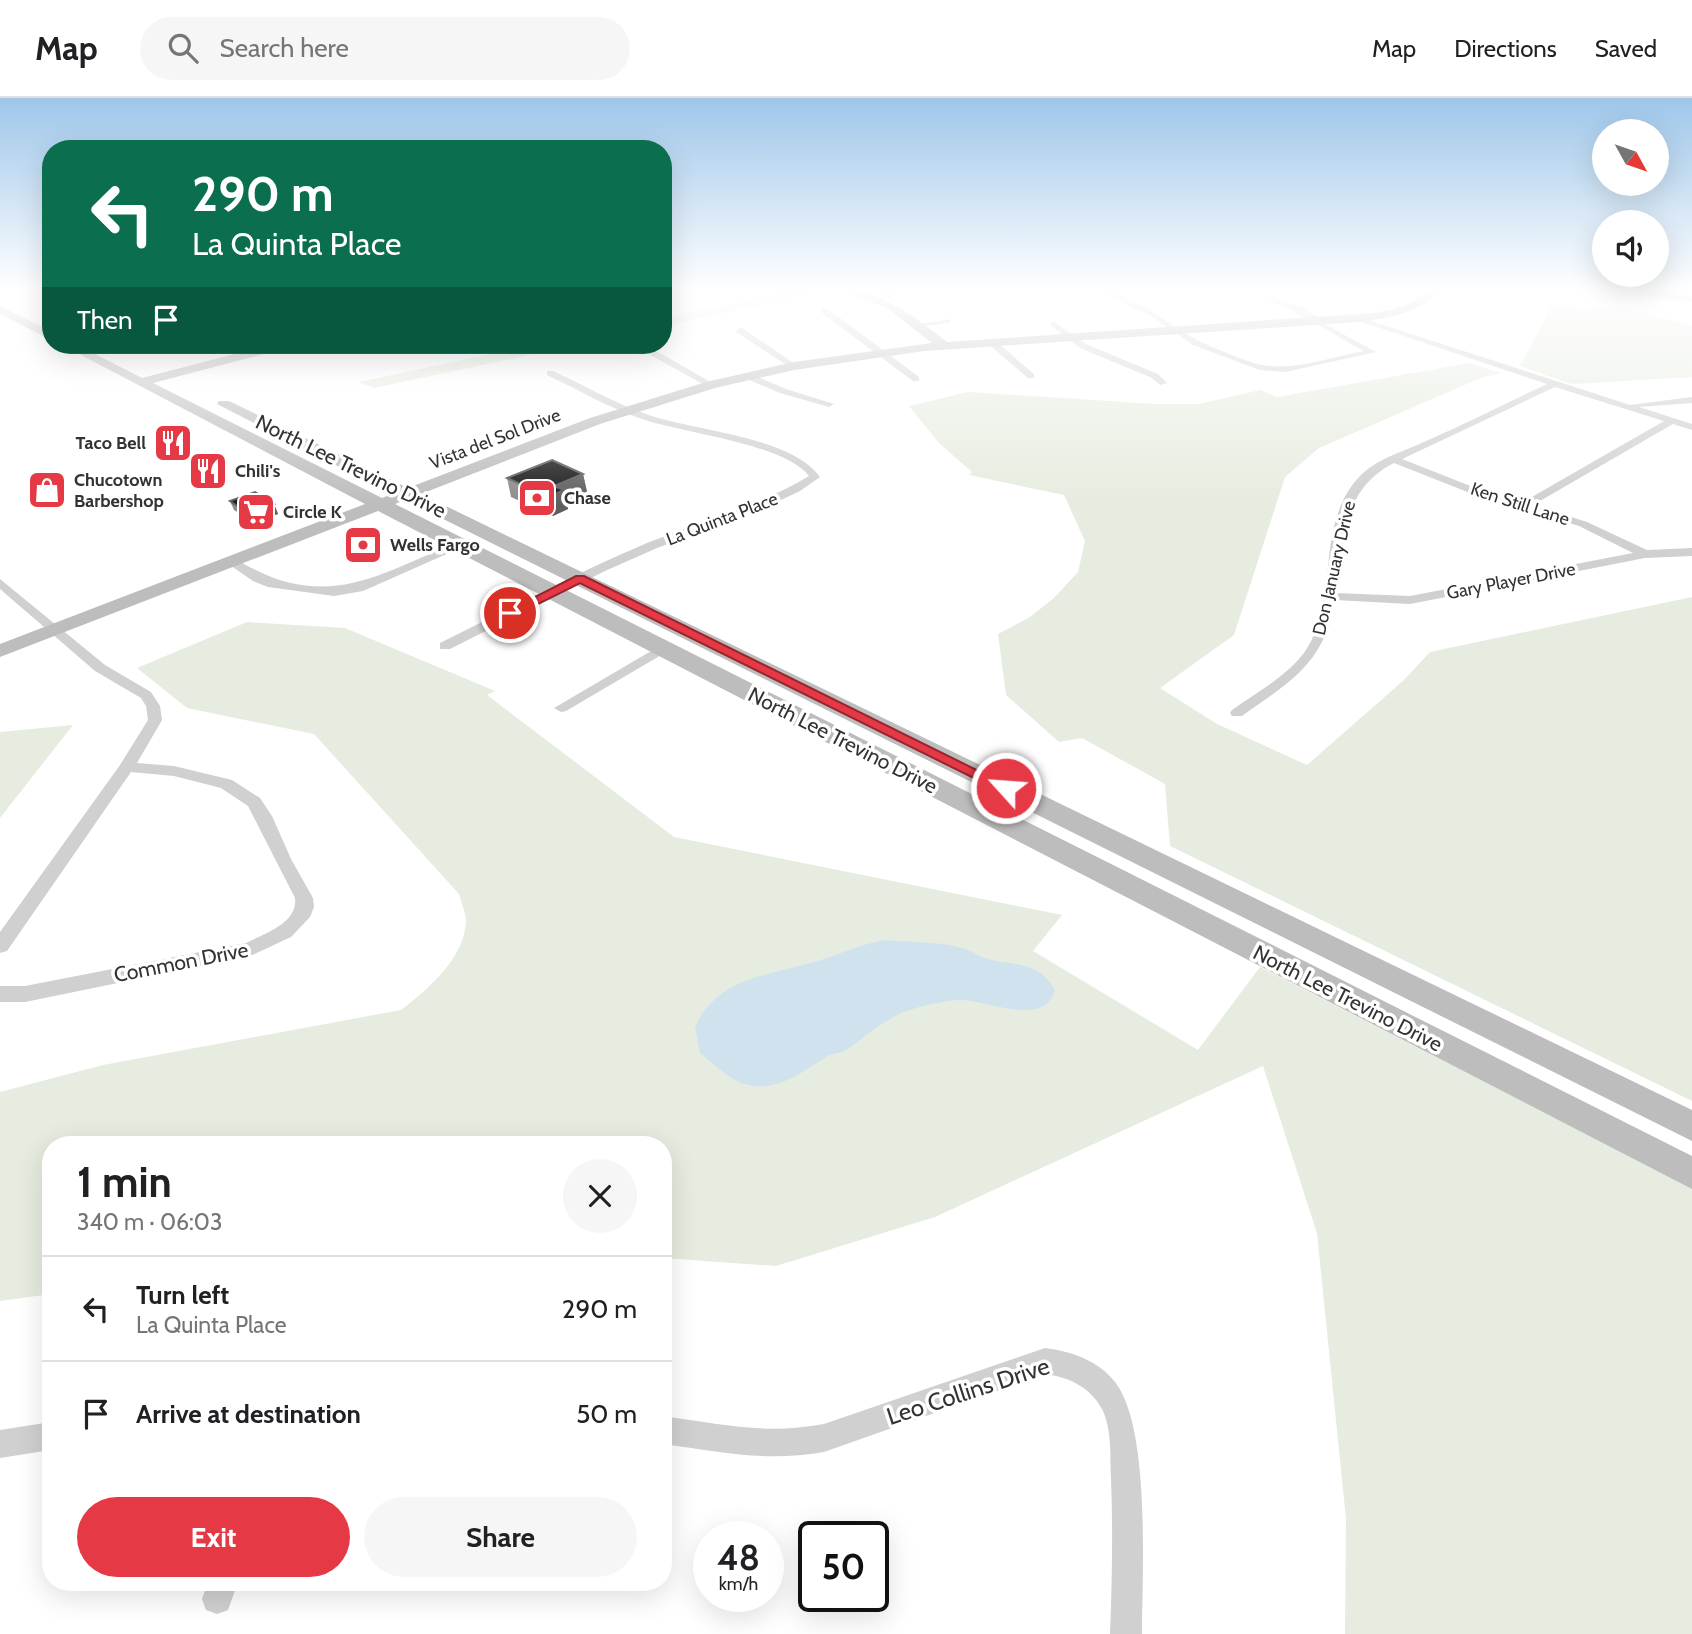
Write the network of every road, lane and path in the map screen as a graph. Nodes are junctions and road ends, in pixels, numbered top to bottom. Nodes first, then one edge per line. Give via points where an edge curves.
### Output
1 (101, 362) edge
2 (138, 362) edge
3 (218, 362) edge
4 (669, 362) edge
5 (787, 362) edge
6 (822, 362) edge
7 (891, 362) edge
8 (1014, 362) edge
9 (1121, 362) edge
10 (1250, 362) edge
11 (1315, 362) edge
12 (1484, 362) edge
13 (794, 366) junction
14 (550, 373) dead end
15 (166, 375) junction
16 (748, 376) junction
17 (1031, 376) dead end
18 (916, 379) dead end
19 (141, 382) junction
20 (1163, 383) dead end
21 (1555, 384) junction
22 (711, 385) junction
23 (1692, 400) edge
24 (829, 404) dead end
25 (1628, 406) junction
26 (629, 409) junction
27 (1672, 421) junction
28 (262, 422) junction
29 (1692, 427) edge
30 (237, 430) junction
31 (1394, 459) junction
32 (406, 494) junction
33 (379, 503) junction
34 (1524, 506) junction
35 (461, 545) junction
36 (1692, 552) edge
37 (1645, 554) junction
38 (230, 561) junction
39 (580, 578) junction
40 (0, 583) edge
41 (553, 592) junction
42 (1330, 596) junction
43 (54, 630) junction
44 (445, 646) dead end
45 (663, 648) junction
46 (0, 650) edge
47 (561, 708) dead end
48 (1237, 713) dead end
49 (127, 766) junction
50 (0, 946) edge
51 (0, 994) edge
52 (1692, 1126) edge
53 (1692, 1173) edge
54 (672, 1431) edge
55 (42, 1437) edge
56 (0, 1444) edge
57 (1126, 1634) edge

1 - 19 main road, North Lee Trevino Drive
2 - 15 main road, North Lee Trevino Drive
3 - 15 main road
4 - 22 street
5 - 13 street
6 - 13 main road, Vista del Sol Drive
7 - 18 street
8 - 17 street
9 - 20 street
10 - 11 street via 1272,369
12 - 21 street
13 - 16 main road, Vista del Sol Drive
14 - 26 street
15 - 19 main road
15 - 28 main road, North Lee Trevino Drive
16 - 22 main road, Vista del Sol Drive
16 - 24 street
19 - 30 main road, North Lee Trevino Drive
21 - 25 street
21 - 31 street, Don January Drive
22 - 26 main road, Vista del Sol Drive
23 - 25 street
25 - 27 street
26 - 32 main road, Vista del Sol Drive
26 - 39 street, La Quinta Place via 779,453 811,468 815,477 779,498
27 - 29 street
27 - 34 street
28 - 30 main road
28 - 32 main road, North Lee Trevino Drive
30 - 33 main road, North Lee Trevino Drive
31 - 34 street, Ken Still Lane
31 - 42 street, Don January Drive via 1364,477 1352,492
32 - 33 main road, Vista del Sol Drive
32 - 39 main road, North Lee Trevino Drive
33 - 35 main road, North Lee Trevino Drive
33 - 38 main road, Vista del Sol Drive
34 - 37 street, Ken Still Lane via 1583,524
35 - 38 street via 359,588 334,592 272,584
35 - 41 main road, North Lee Trevino Drive
36 - 37 street, Gary Player Drive
37 - 42 street, Gary Player Drive via 1410,600
38 - 43 main road, Vista del Sol Drive
39 - 41 street, La Quinta Place
39 - 52 main road, North Lee Trevino Drive
40 - 43 street
41 - 44 street, La Quinta Place
41 - 45 main road, North Lee Trevino Drive
42 - 48 street, Don January Drive via 1317,643 1308,657
43 - 46 main road, Vista del Sol Drive
43 - 49 street via 100,668 137,688 153,706 155,720
45 - 47 street
45 - 53 main road, North Lee Trevino Drive
49 - 50 street
49 - 51 street, Common Drive via 198,776 226,784 254,802 304,898 301,917 270,941 250,949 25,994
54 - 57 street, Leo Collins Drive via 791,1444 824,1438 1045,1362 1070,1364 1105,1391 1123,1438 1128,1527
55 - 56 street

